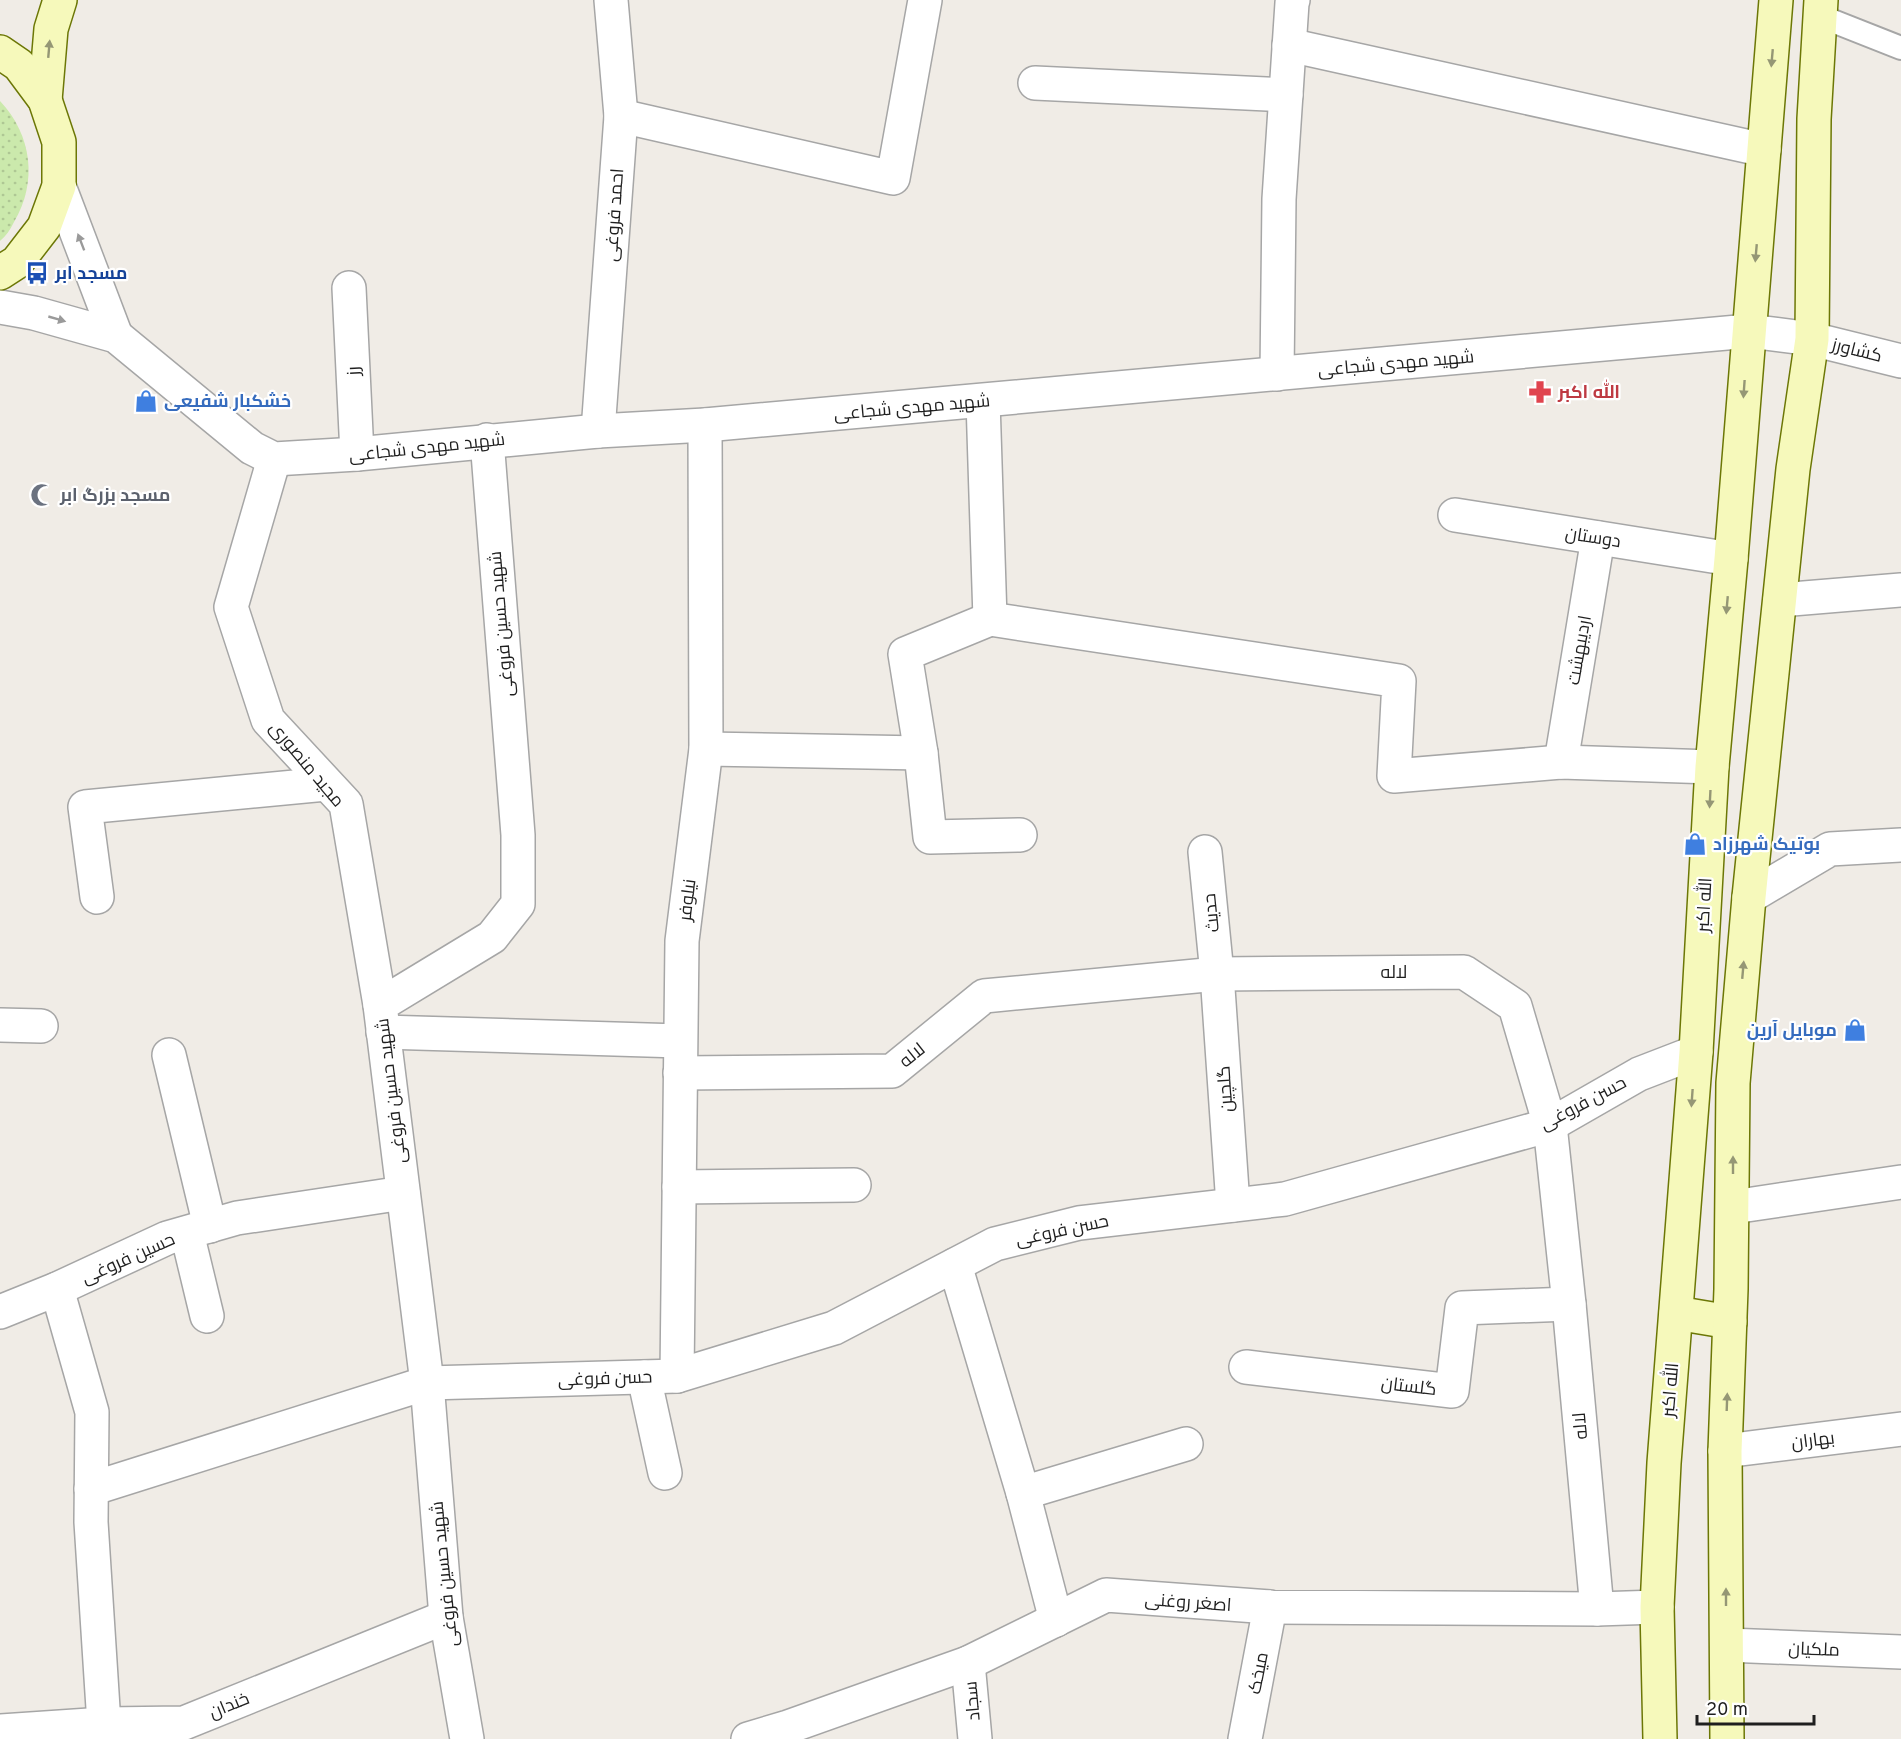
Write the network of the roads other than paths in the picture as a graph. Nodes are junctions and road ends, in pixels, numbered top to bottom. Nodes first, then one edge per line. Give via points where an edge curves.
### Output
1 (60, 0) edge
2 (611, 0) edge
3 (925, 0) edge
4 (1776, 0) edge
5 (1289, 1) edge
6 (1820, 8) edge
7 (1289, 45) junction
8 (1901, 48) edge
9 (0, 52) edge
10 (1035, 83) dead end
11 (1286, 95) junction
12 (45, 100) junction
13 (621, 116) junction
14 (1764, 150) junction
15 (59, 186) junction
16 (0, 273) edge
17 (349, 288) dead end
18 (0, 307) edge
19 (1749, 331) junction
20 (116, 336) junction
21 (1812, 339) junction
22 (1901, 361) edge
23 (1277, 374) junction
24 (982, 401) junction
25 (705, 425) junction
26 (598, 431) junction
27 (487, 440) junction
28 (357, 454) junction
29 (274, 459) junction
30 (1455, 514) dead end
31 (1598, 538) junction
32 (1731, 559) junction
33 (1901, 590) edge
34 (1780, 600) junction
35 (990, 619) junction
36 (706, 749) junction
37 (921, 753) junction
38 (1561, 762) junction
39 (1712, 767) junction
40 (326, 784) junction
41 (1020, 835) dead end
42 (1901, 845) edge
43 (1205, 852) dead end
44 (97, 897) dead end
45 (1749, 897) junction
46 (1217, 974) junction
47 (382, 1018) junction
48 (0, 1025) edge
49 (41, 1026) dead end
50 (680, 1041) junction
51 (1696, 1052) junction
52 (169, 1055) dead end
53 (680, 1073) junction
54 (1550, 1125) junction
55 (1901, 1182) edge
56 (854, 1185) dead end
57 (679, 1187) junction
58 (403, 1193) junction
59 (1233, 1205) junction
60 (1732, 1207) junction
61 (199, 1230) junction
62 (956, 1265) junction
63 (57, 1289) junction
64 (1569, 1304) junction
65 (0, 1312) edge
66 (1676, 1313) junction
67 (207, 1316) dead end
68 (1730, 1322) junction
69 (1246, 1367) dead end
70 (677, 1376) junction
71 (644, 1377) junction
72 (427, 1383) junction
73 (1901, 1429) edge
74 (1186, 1444) dead end
75 (1725, 1451) junction
76 (665, 1473) dead end
77 (91, 1489) junction
78 (1023, 1493) junction
79 (1270, 1607) junction
80 (1657, 1607) junction
81 (1597, 1609) junction
82 (446, 1617) junction
83 (1056, 1620) junction
84 (1727, 1645) junction
85 (1901, 1652) edge
86 (968, 1663) junction
87 (104, 1724) junction
88 (0, 1731) edge
89 (185, 1731) edge
90 (467, 1739) edge
91 (748, 1739) edge
92 (975, 1739) edge
93 (1245, 1739) edge
94 (1660, 1739) edge
95 (1727, 1739) edge

12 -> 1 main road via 51,29
2 - 13 street, احمد فروغی
3 - 13 street via 893,178
4 -> 14 main road, الله اکبر
5 - 7 street
6 - 8 lane
6 - 21 main road via 1814,119
7 - 11 street
7 - 14 street
9 - 12 main road via 19,65
10 - 11 street
11 - 23 street via 1279,198
12 - 15 main road via 59,142
13 - 26 street, احمد فروغی
14 -> 19 main road, الله اکبر
15 - 16 main road via 44,227 17,262
20 -> 15 street
17 - 28 street, رز
18 -> 20 street
19 - 21 street, شهید مهدی شجاعی
19 - 23 street, شهید مهدی شجاعی
19 -> 32 main road, الله اکبر
20 - 29 street via 252,448
21 - 22 street, کشاورز
21 - 34 main road via 1793,469
23 - 24 street, شهید مهدی شجاعی
24 - 25 street, شهید مهدی شجاعی
24 - 35 street
25 - 26 street, شهید مهدی شجاعی
25 - 36 street, نیلوفر
26 - 27 street, شهید مهدی شجاعی
27 - 28 street, شهید مهدی شجاعی
27 - 47 street, شهید حسین فروغی via 518,835 518,904 492,937
28 - 29 street, شهید مهدی شجاعی
29 - 40 street, مجید منصوری via 231,607 268,720
30 - 31 street, دوستان
31 - 32 street, دوستان
31 - 38 street, اردیبهشت
32 -> 39 main road, الله اکبر
33 - 34 street
34 - 45 main road
35 - 37 street via 905,654
35 - 38 street via 1399,681 1394,776
36 - 37 street
36 - 50 street, نیلوفر via 682,940
37 - 41 street via 930,837
38 - 39 street
39 -> 51 main road, الله اکبر
40 - 44 street via 85,807
40 - 47 street, مجید منصوری via 346,804
42 - 45 street via 1830,849
43 - 46 street, حدیث
60 -> 45 main road via 1733,1083
46 - 53 street, لاله via 984,996 892,1071
46 - 54 street, لاله via 1464,972 1515,1006
46 - 59 street, گلچین
47 - 50 street
47 - 58 street, شهید حسین فروغی
48 - 49 street
50 - 53 street, نیلوفر
51 - 54 street, حسن فروغی via 1639,1074
51 -> 66 main road, الله اکبر
52 - 61 street
53 - 57 street, نیلوفر
54 - 59 street, حسن فروغی via 1285,1199
54 - 64 street, لاله
55 - 60 street
56 - 57 street
57 - 70 street, نیلوفر
58 - 61 street, حسین فروغی via 237,1218
58 - 72 street, شهید حسین فروغی
59 - 62 street, حسن فروغی via 1079,1223 995,1244
60 - 68 main road
61 - 63 street, حسین فروغی via 167,1238
61 - 67 street
62 - 70 street, حسن فروغی via 834,1328
62 - 78 street
63 - 65 street, حسین فروغی
63 - 77 street via 92,1412
64 - 69 street, گلستان via 1462,1308 1452,1391
64 - 81 street, لاله
66 - 68 main road
66 - 80 main road, الله اکبر
75 -> 68 main road
70 - 71 street, حسن فروغی
71 - 72 street, حسن فروغی
71 - 76 street
72 - 77 street, حسن فروغی
72 - 82 street, شهید حسین فروغی
73 - 75 street, بهاران
74 - 78 street
84 -> 75 main road
77 - 87 street
78 - 83 street
79 - 81 street, اصغر روغنی
79 - 83 street, اصغر روغنی via 1106,1595
79 - 93 street, میخک
80 - 81 street, اصغر روغنی
80 - 94 main road, الله اکبر
82 - 89 street, خندان
82 - 90 street, شهید حسین فروغی
83 - 86 street, اصغر روغنی
84 - 85 street, ملکیان
84 - 95 main road
86 - 91 street, اصغر روغنی
86 - 92 street, سجاد
87 - 88 street, خندان
87 - 89 street, خندان

